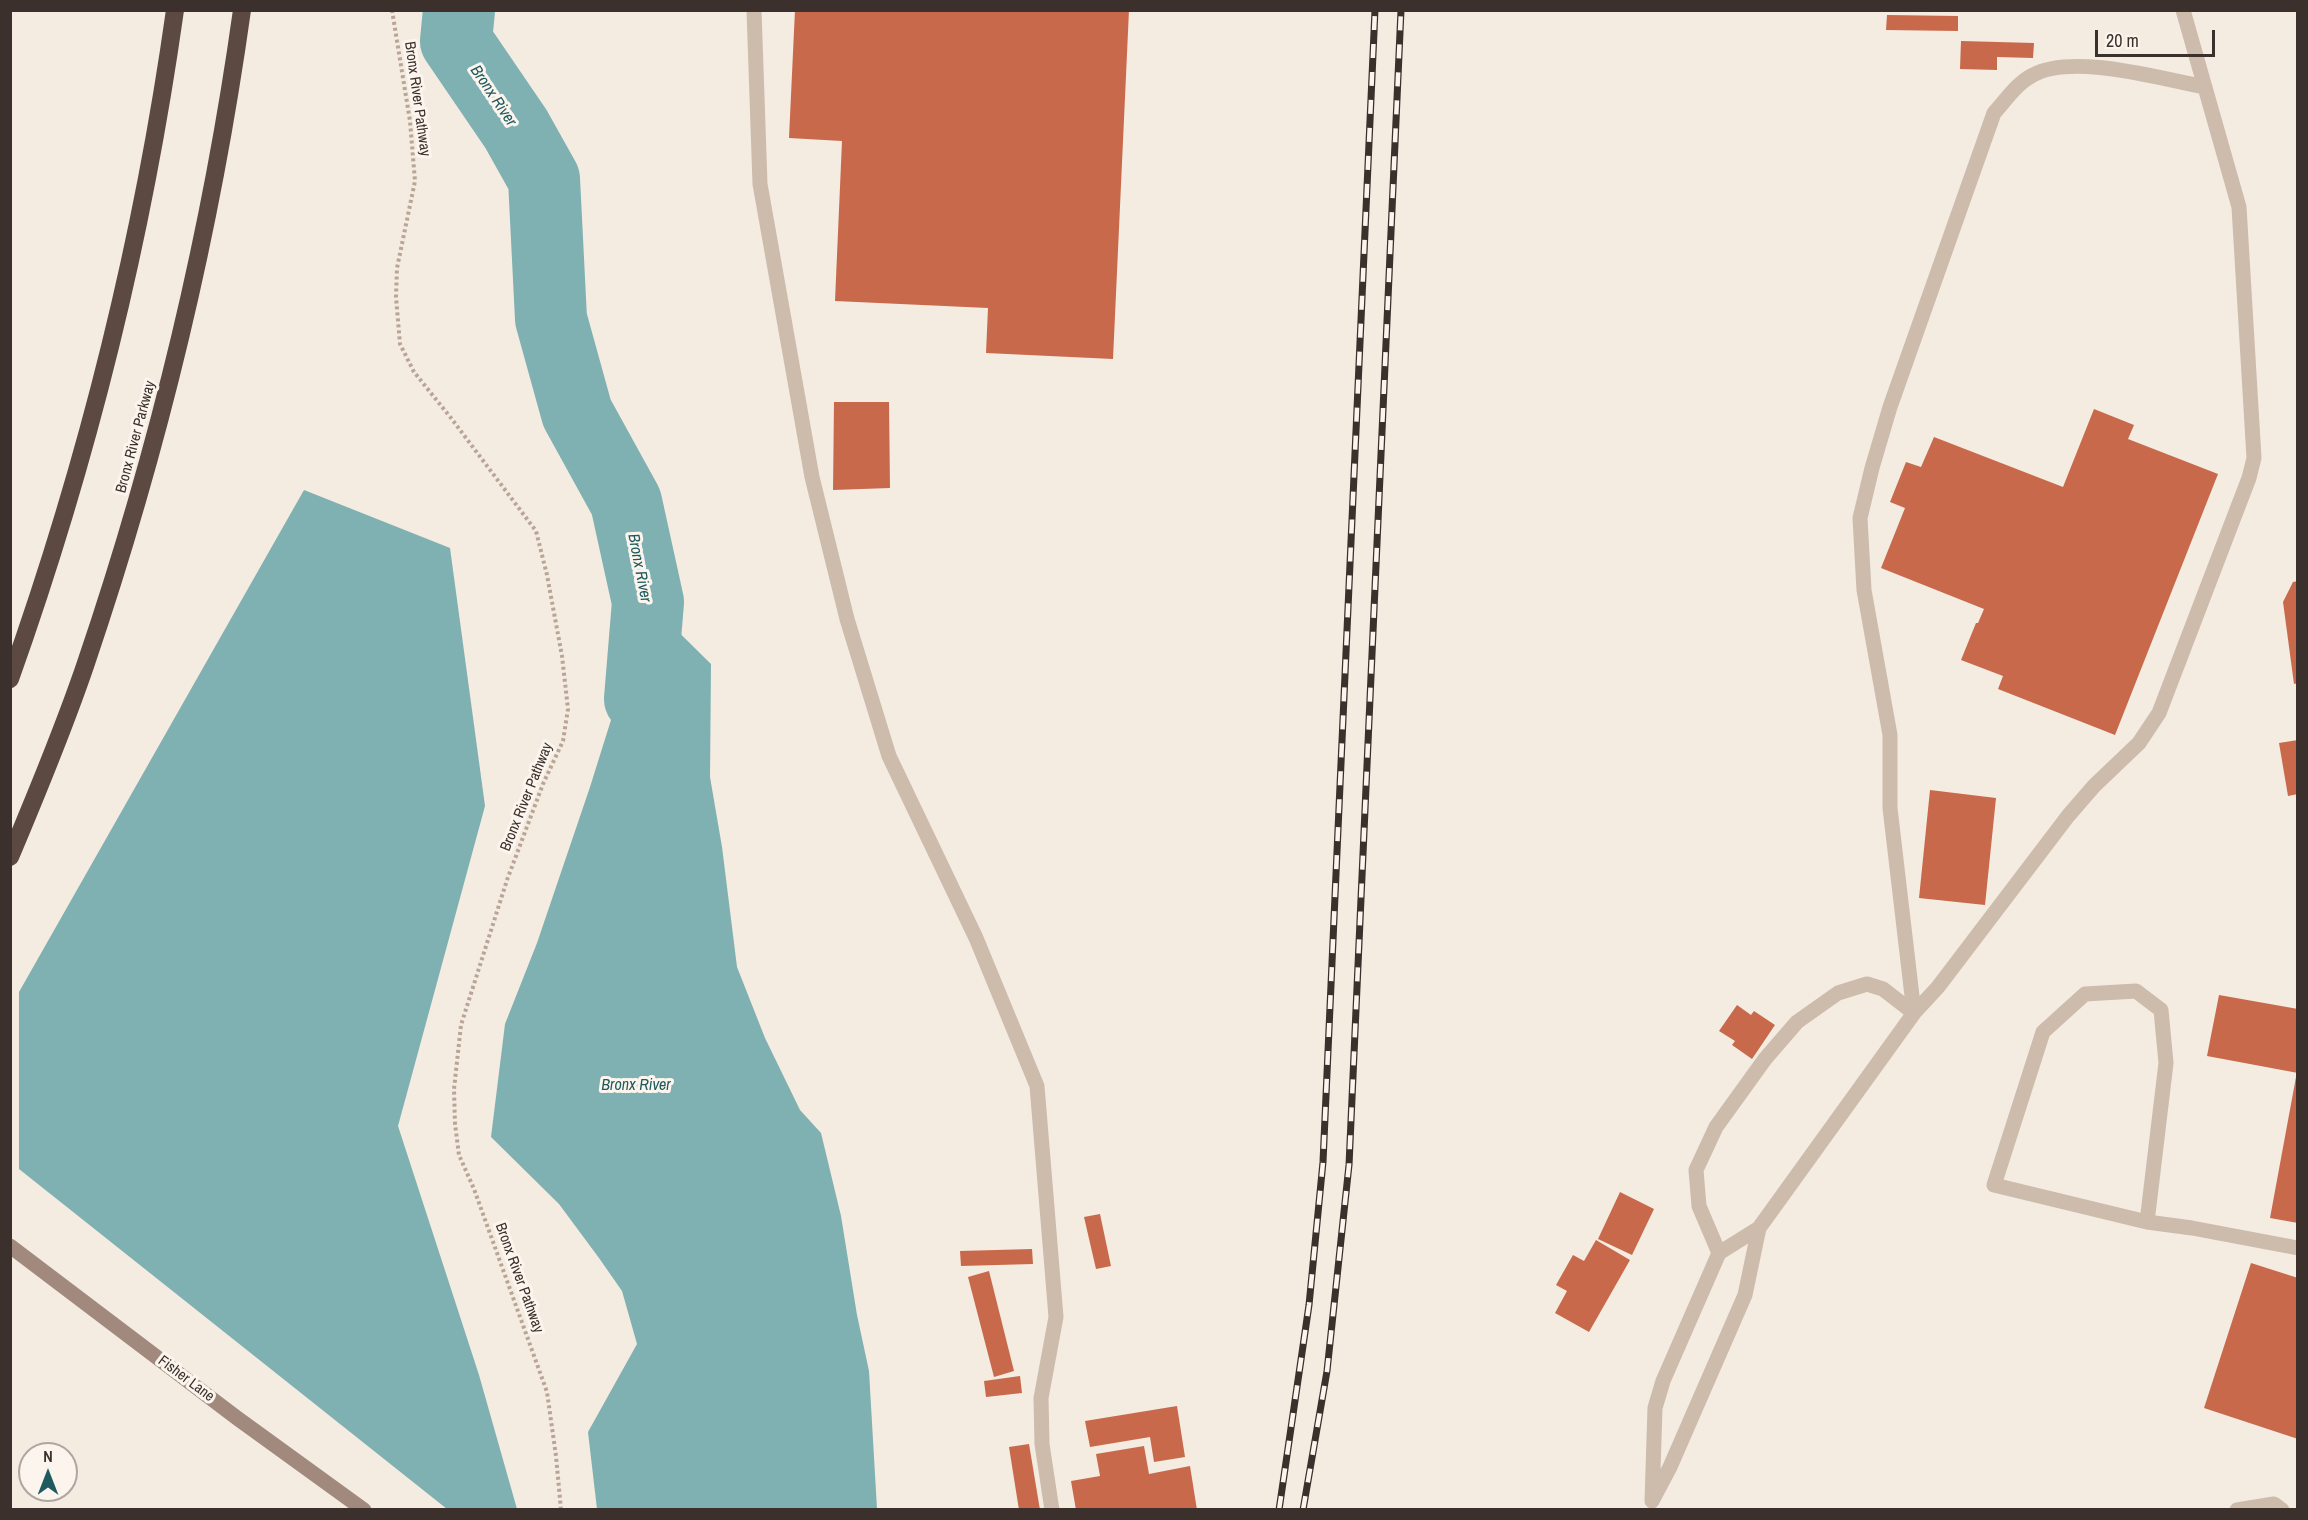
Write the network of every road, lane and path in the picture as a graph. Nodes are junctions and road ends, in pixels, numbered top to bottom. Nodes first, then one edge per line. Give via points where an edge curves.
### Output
1 (175, 10) edge
2 (242, 10) edge
3 (392, 10) edge
4 (754, 10) edge
5 (2183, 10) edge
6 (2205, 87) junction
7 (10, 679) edge
8 (10, 857) edge
9 (1914, 1013) junction
10 (2146, 1222) junction
11 (1759, 1228) junction
12 (10, 1245) edge
13 (2298, 1248) edge
14 (1719, 1253) junction
15 (1650, 1505) edge
16 (364, 1509) edge
17 (561, 1509) edge
18 (1052, 1509) edge
19 (2238, 1509) edge
20 (2282, 1509) edge

1 - 7 highway via 144,191 107,354 55,545
2 - 8 highway, Bronx River Parkway via 201,240 148,465 85,665
3 - 17 path, Bronx River Pathway via 410,121 415,181 397,268 400,344 414,372 536,531 558,633 568,709 563,741 507,880 460,1025 454,1089 459,1155 547,1392
4 - 18 lane via 760,184 812,477 847,620 889,756 976,938 1037,1086 1056,1317 1041,1398 1042,1444
5 - 6 lane
6 - 9 lane via 2239,207 2254,458 2249,478 2159,713 2139,743 2068,816
6 - 9 lane via 2095,66 2035,73 2022,82 1994,113 1890,407 1860,518 1863,590 1890,735 1890,808
9 - 11 lane
9 - 14 lane via 1883,989 1867,984 1838,993 1797,1022 1765,1059 1716,1127 1696,1170 1699,1206
10 - 10 lane via 1994,1185 2043,1032 2085,994 2136,991 2161,1010 2166,1063
10 - 13 lane
11 - 14 lane
11 - 15 lane via 1745,1295
12 - 16 street, Fisher Lane
14 - 15 lane via 1655,1408
19 - 20 lane via 2274,1504

